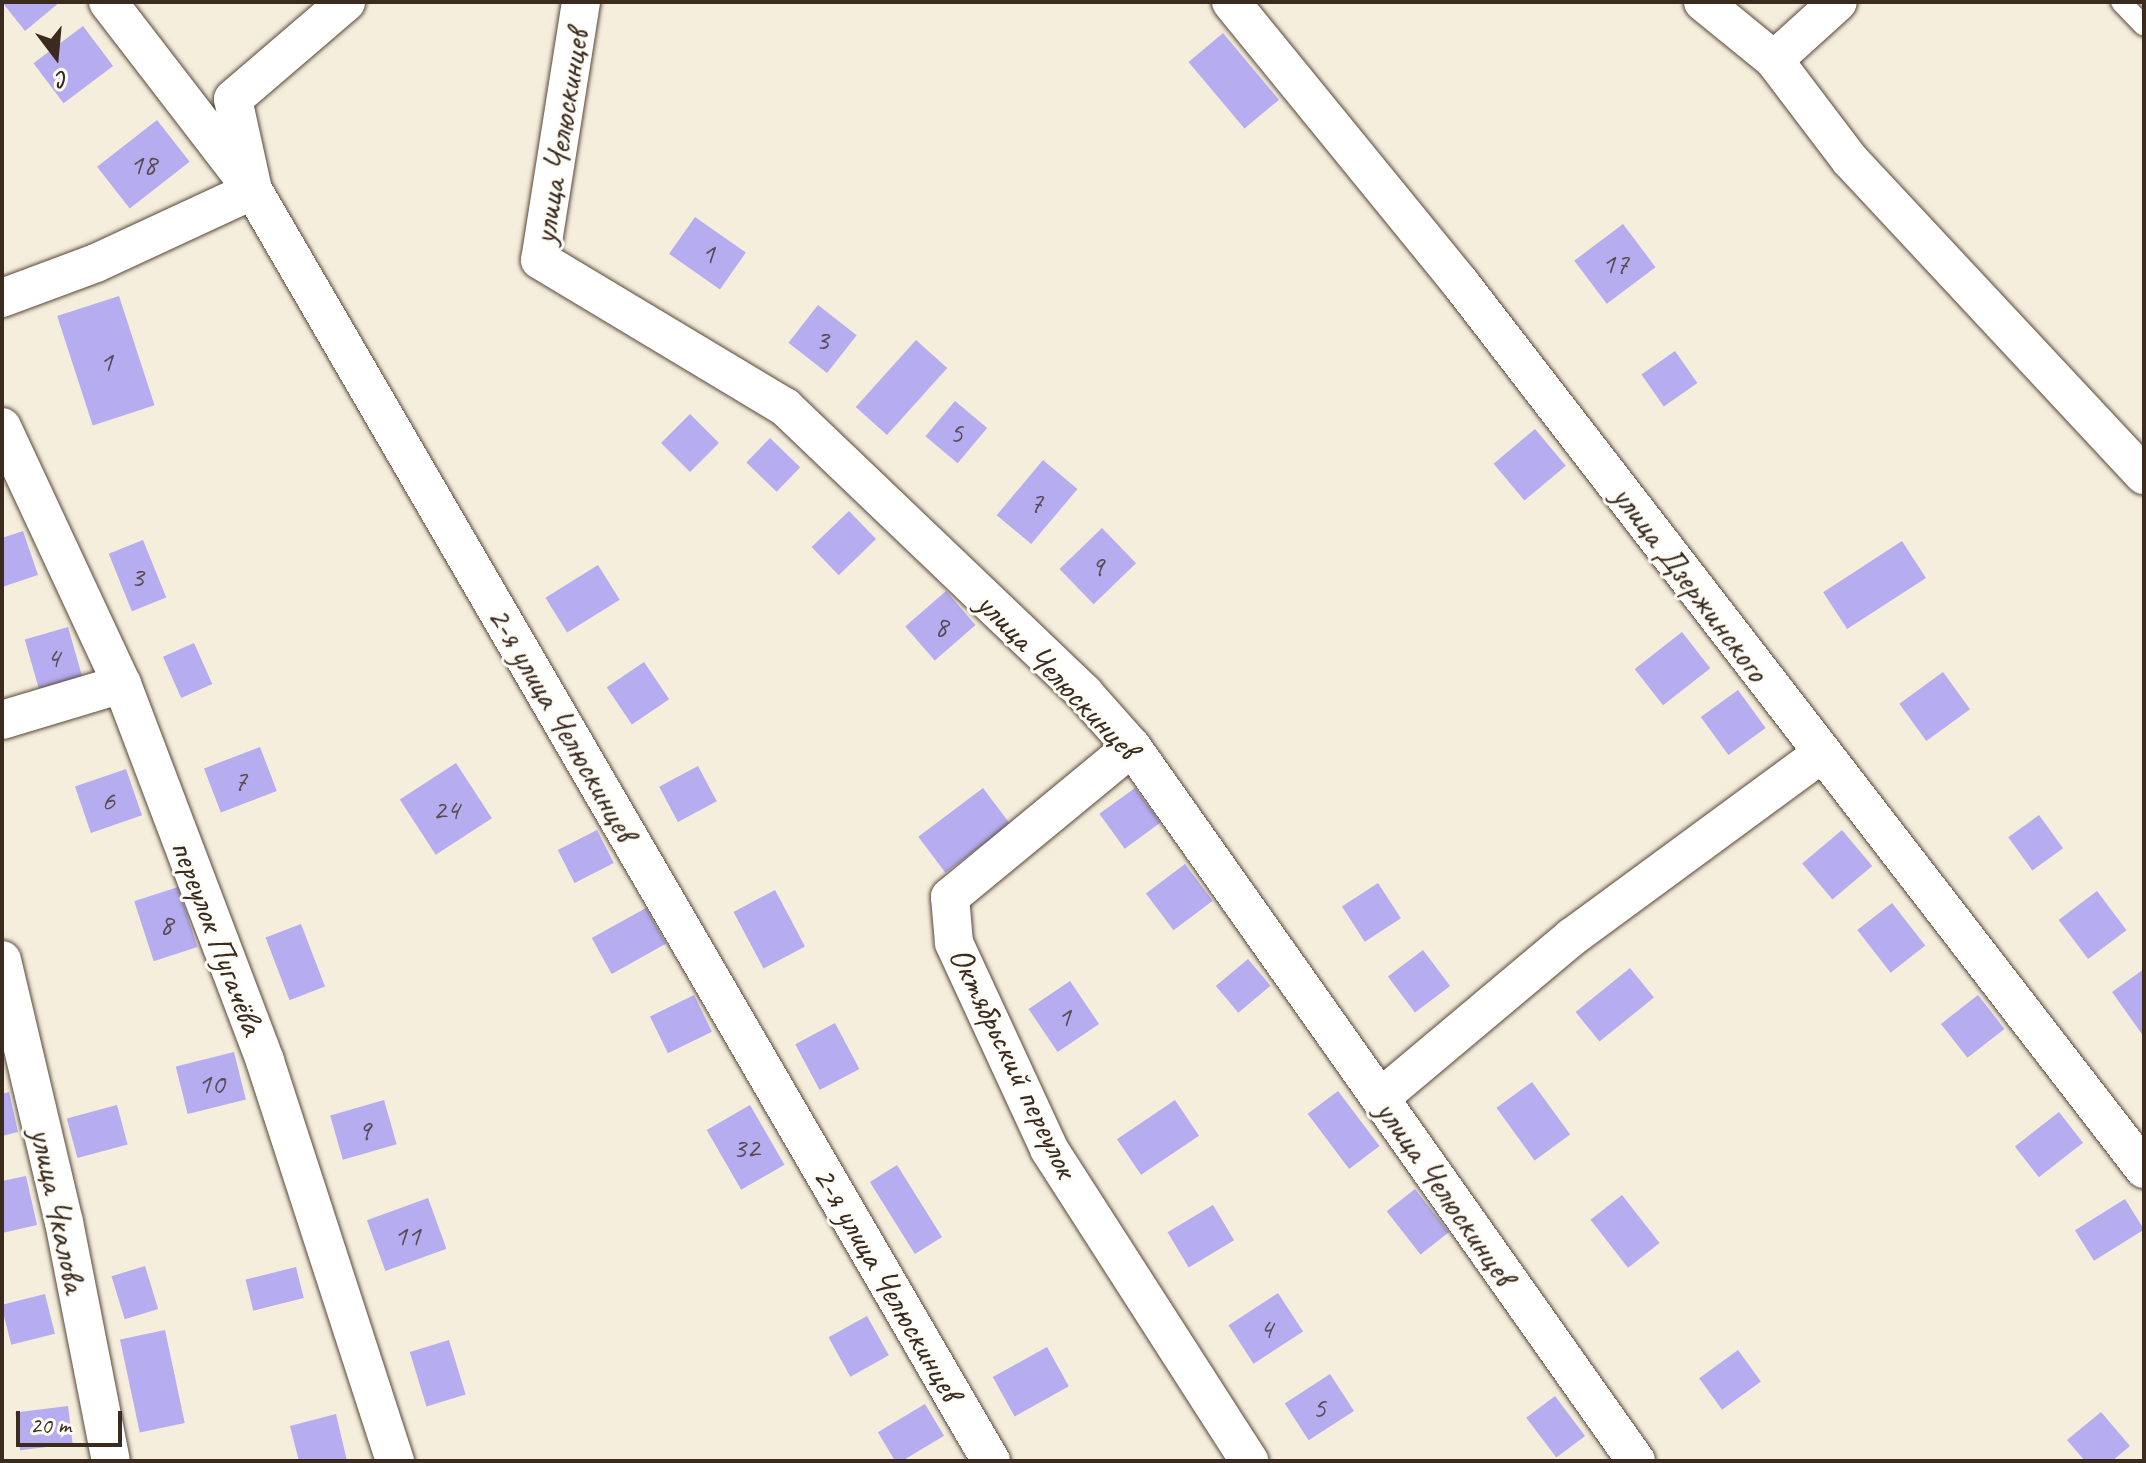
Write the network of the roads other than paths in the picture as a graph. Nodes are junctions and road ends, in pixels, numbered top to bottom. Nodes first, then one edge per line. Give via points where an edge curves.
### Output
1 (108, 2) edge
2 (346, 2) edge
3 (581, 2) edge
4 (1231, 2) edge
5 (1703, 2) edge
6 (1838, 2) edge
7 (2121, 2) edge
8 (2144, 26) edge
9 (1774, 60) junction
10 (253, 190) junction
11 (2, 298) edge
12 (2, 427) edge
13 (2144, 475) edge
14 (122, 684) junction
15 (2, 720) edge
16 (1132, 747) junction
17 (1821, 754) junction
18 (2, 960) edge
19 (1380, 1098) junction
20 (2144, 1169) edge
21 (111, 1461) edge
22 (395, 1461) edge
23 (991, 1461) edge
24 (1249, 1461) edge
25 (1636, 1461) edge

1 - 10 street, 2-я улица Челюскинцев
2 - 10 street via 233,99
3 - 16 street, улица Челюскинцев via 540,260 785,407 1084,693
4 - 17 street, улица Дзержинского via 1461,284
5 - 9 street
6 - 9 street
7 - 8 lane
9 - 13 street via 1850,160
10 - 11 street via 96,263
10 - 23 street, 2-я улица Челюскинцев
12 - 14 street, переулок Пугачёва
14 - 15 street
14 - 22 street, переулок Пугачёва via 265,1061
16 - 19 street, улица Челюскинцев
16 - 24 street, Октябрьский переулок via 950,897 954,943 1049,1149
17 - 19 street via 1572,937
17 - 20 street, улица Дзержинского
18 - 21 street, улица Чкалова via 64,1222
19 - 25 street, улица Челюскинцев

